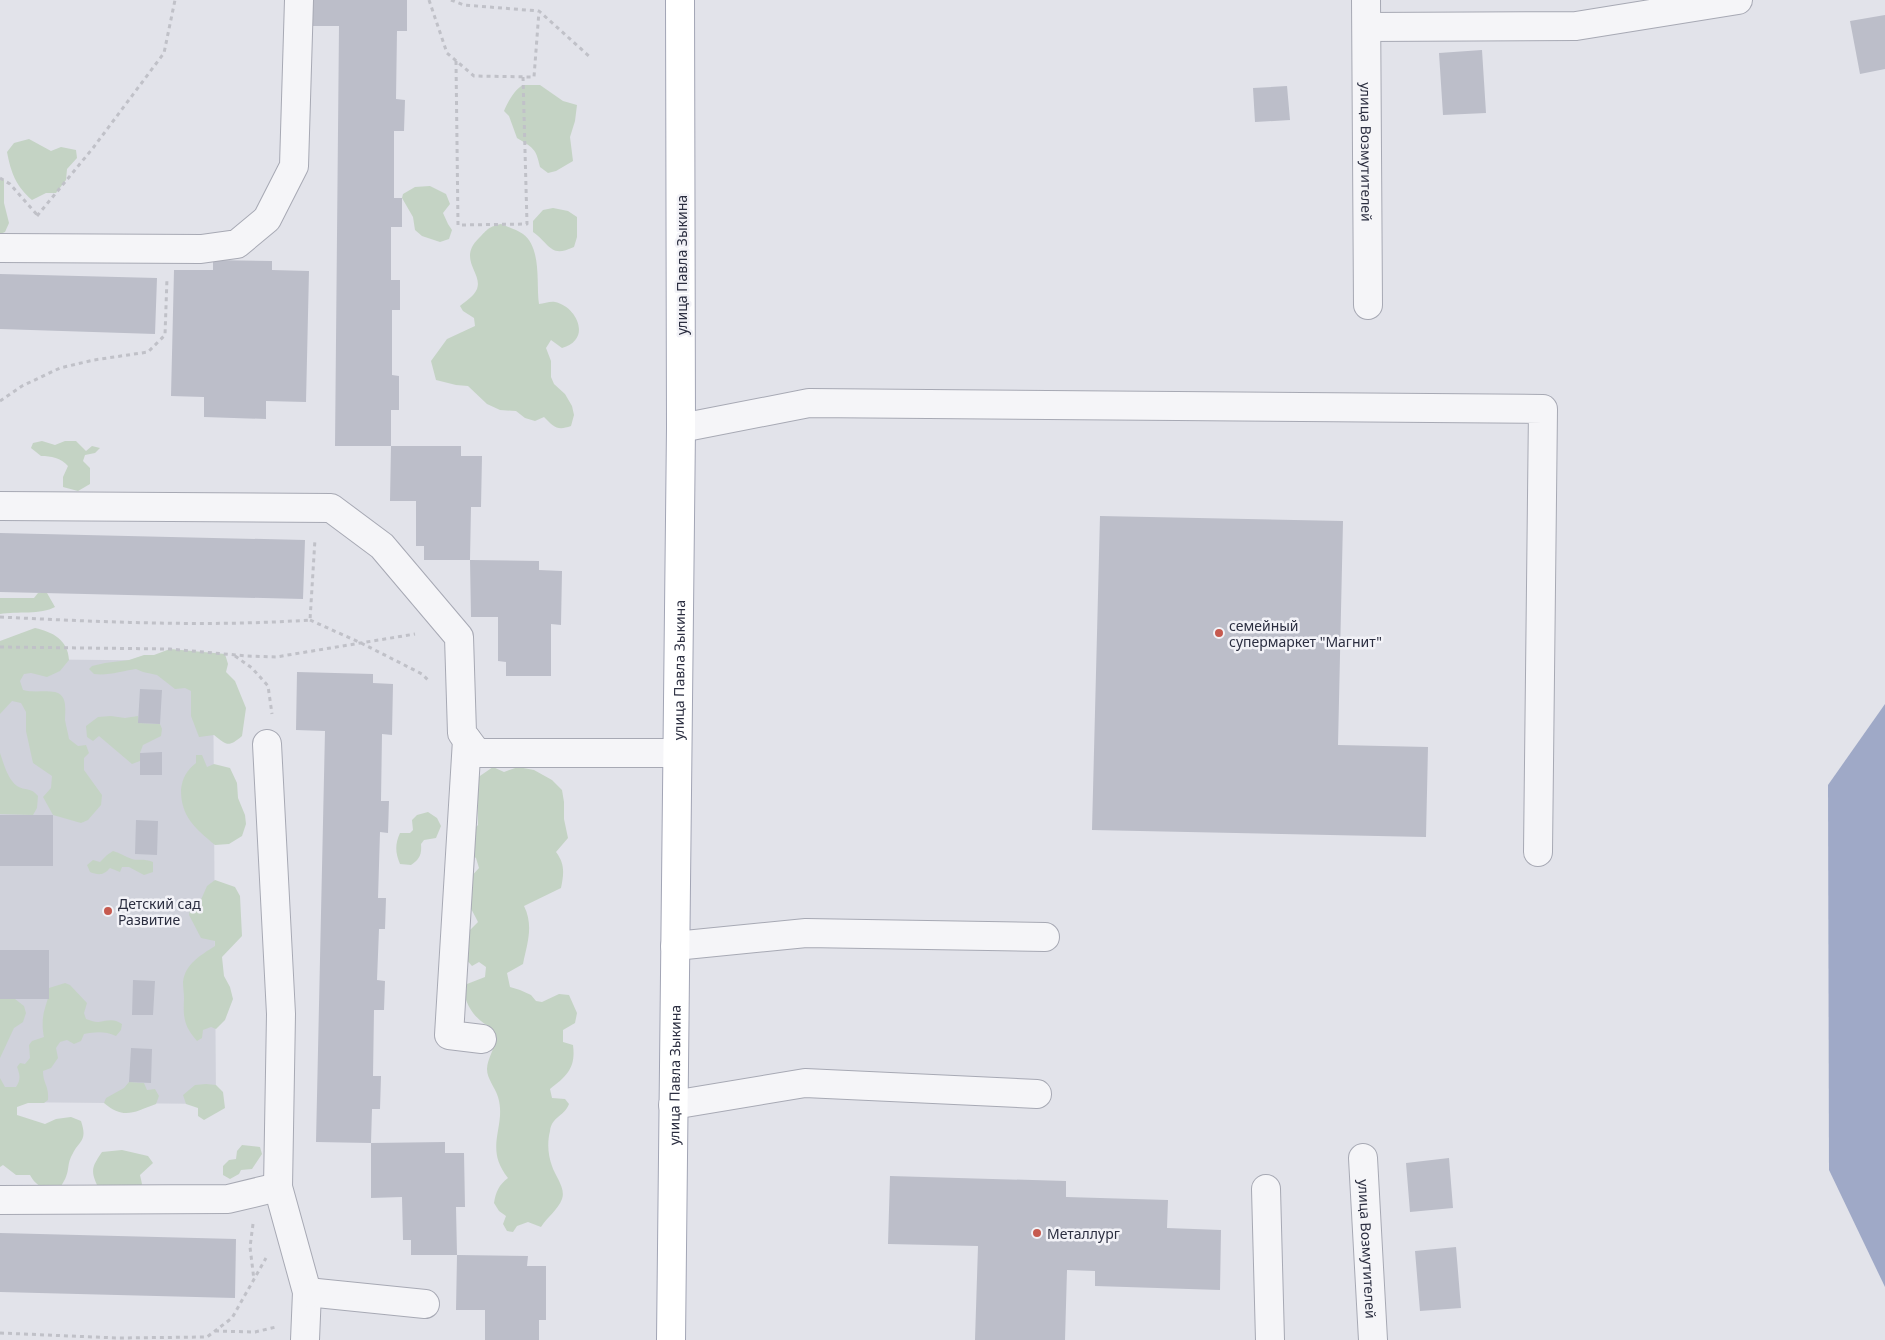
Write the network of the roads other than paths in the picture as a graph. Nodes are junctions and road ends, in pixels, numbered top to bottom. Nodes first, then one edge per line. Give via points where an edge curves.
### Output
1 (299, 0) edge
2 (680, 0) edge
3 (1366, 0) edge
4 (1738, 0) edge
5 (1367, 27) junction
6 (2, 248) edge
7 (1368, 305) dead end
8 (681, 428) junction
9 (0, 506) edge
10 (467, 740) junction
11 (267, 744) road end
12 (677, 753) junction
13 (1538, 852) dead end
14 (1045, 937) dead end
15 (675, 946) junction
16 (482, 1039) dead end
17 (1037, 1094) dead end
18 (673, 1105) junction
19 (1363, 1158) dead end
20 (1266, 1189) dead end
21 (267, 1190) junction
22 (0, 1200) edge
23 (307, 1301) junction
24 (425, 1304) dead end
25 (305, 1340) edge
26 (671, 1340) edge
27 (1270, 1340) edge
28 (1372, 1340) edge

1 - 6 street via 294,166 267,219 237,244 201,249
2 - 8 main road, улица Павла Зыкина
3 - 5 street, улица Возмутителей
4 - 5 street via 1576,26
5 - 7 street, улица Возмутителей
8 - 12 main road, улица Павла Зыкина
8 - 13 street via 809,403 1543,409
9 - 10 street via 331,508 382,546 459,637 462,733
10 - 12 street via 477,753
10 - 16 street via 450,1035
11 - 21 street via 281,1014
12 - 15 main road, улица Павла Зыкина
14 - 15 street via 806,933
15 - 18 main road, улица Павла Зыкина
17 - 18 street via 805,1084
18 - 26 main road, улица Павла Зыкина
19 - 28 street, улица Возмутителей
20 - 27 street
21 - 22 street via 228,1199
21 - 23 street via 286,1218
23 - 24 street
23 - 25 street

